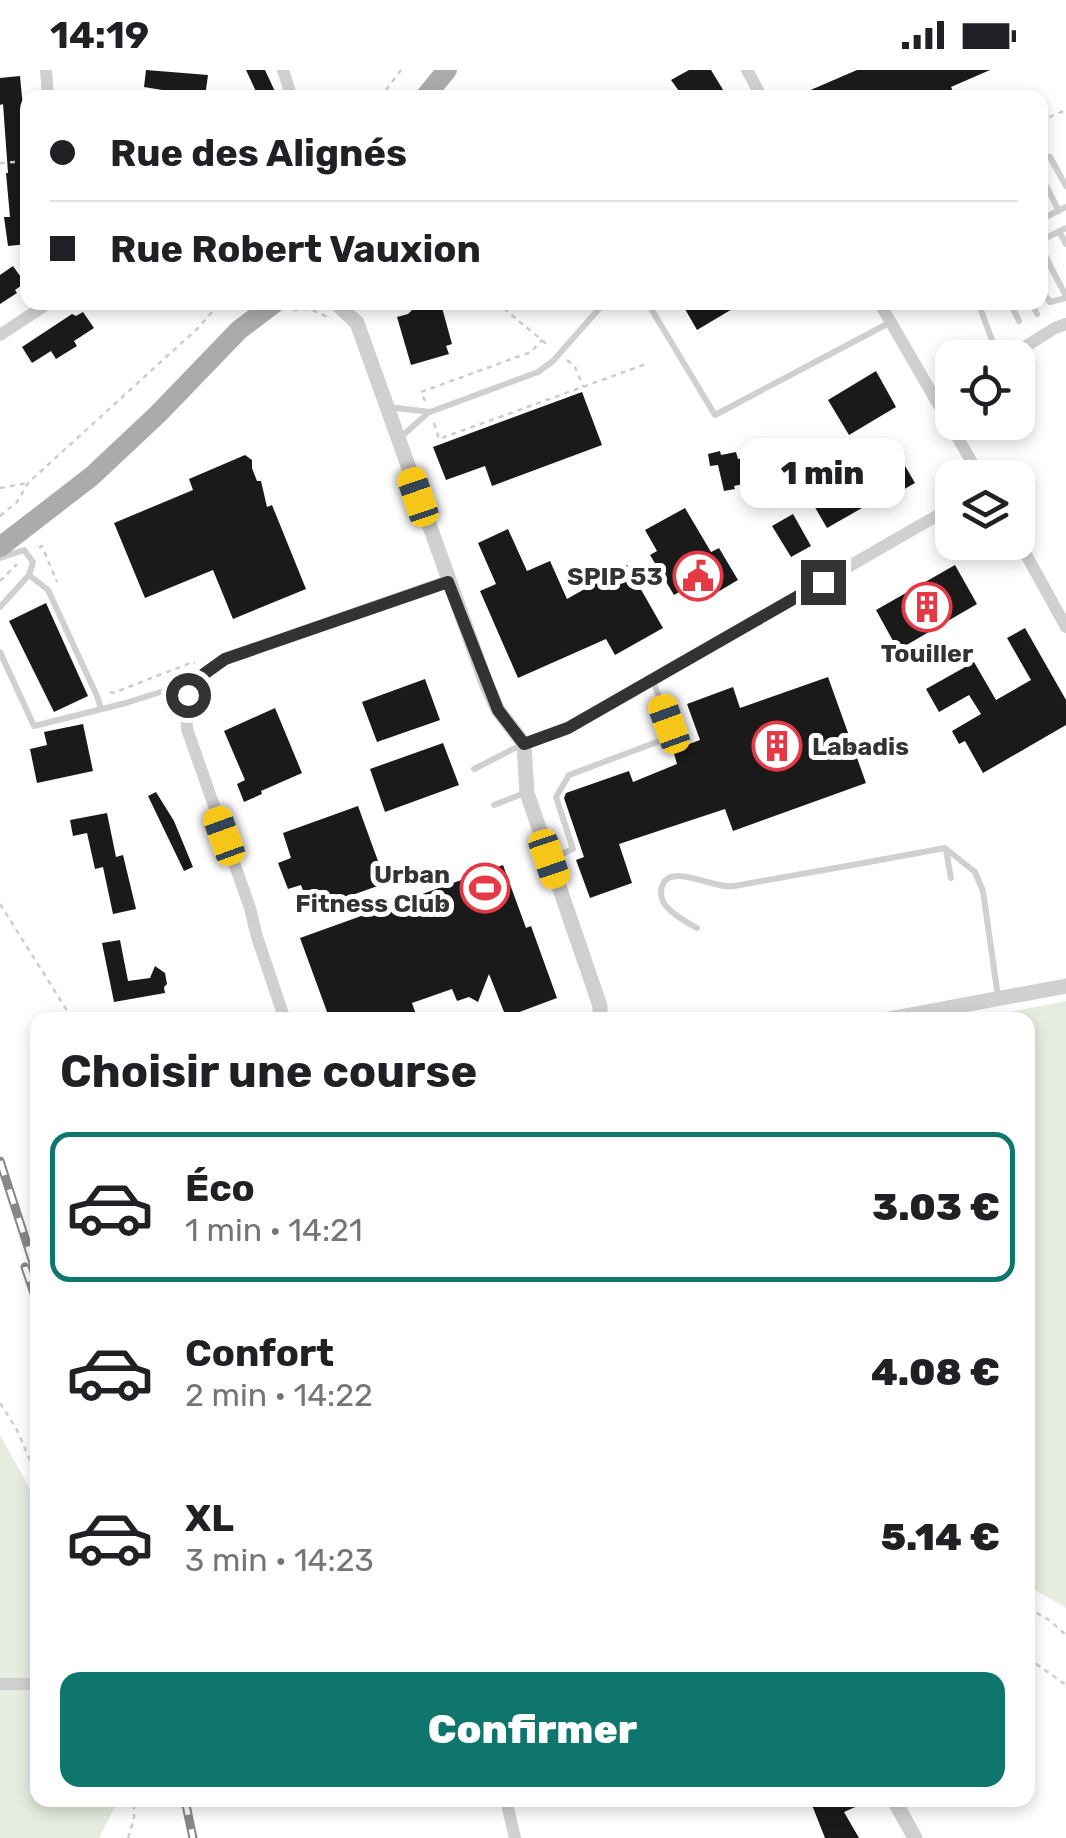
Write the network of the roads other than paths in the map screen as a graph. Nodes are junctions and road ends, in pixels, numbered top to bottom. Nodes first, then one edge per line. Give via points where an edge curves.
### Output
1 (1048, 158) edge
2 (1066, 186) edge
3 (1048, 187) edge
4 (1062, 209) edge
5 (1063, 229) edge
6 (1066, 244) edge
7 (1048, 260) edge
8 (1066, 297) edge
9 (38, 310) edge
10 (260, 310) edge
11 (343, 310) edge
12 (598, 310) edge
13 (652, 310) edge
14 (883, 310) edge
15 (981, 310) edge
16 (1014, 310) edge
17 (1035, 310) edge
18 (1037, 314) dead end
19 (1020, 321) dead end
20 (890, 323) junction
21 (1066, 324) edge
22 (0, 335) edge
23 (992, 340) edge
24 (1035, 340) edge
25 (935, 399) edge
26 (386, 407) junction
27 (430, 412) junction
28 (398, 439) junction
29 (935, 517) edge
30 (0, 547) edge
31 (0, 558) edge
32 (1029, 560) edge
33 (29, 575) junction
34 (448, 582) junction
35 (0, 607) edge
36 (1066, 627) edge
37 (0, 652) edge
38 (200, 677) junction
39 (652, 680) junction
40 (101, 710) junction
41 (524, 744) junction
42 (474, 769) dead end
43 (526, 793) junction
44 (494, 805) dead end
45 (946, 848) junction
46 (549, 859) junction
47 (951, 878) dead end
48 (697, 928) dead end
49 (1066, 986) edge
50 (998, 998) junction
51 (282, 1012) edge
52 (602, 1012) edge
53 (925, 1012) edge
54 (0, 1684) edge
55 (30, 1684) edge
56 (508, 1807) edge
57 (898, 1807) edge
58 (516, 1838) edge
59 (915, 1838) edge

1 - 2 lane
3 - 4 lane
5 - 6 lane
7 - 8 lane
9 - 22 street
10 - 30 main road via 92,476
11 - 26 street via 357,323
12 - 27 lane via 538,372
13 - 20 lane via 715,416
14 - 20 street
15 - 23 lane
16 - 19 lane
17 - 18 lane
20 - 25 street
21 - 24 street
26 - 27 lane
26 - 28 street
27 - 28 lane
28 - 34 street
29 - 39 street
31 - 33 lane via 24,550 33,562
32 - 36 street
33 - 35 lane
33 - 40 lane via 48,590
34 - 38 street via 225,659
34 - 41 street via 498,710
37 - 40 lane via 34,726
38 - 40 lane
38 - 51 street via 188,695 187,729
39 - 41 street via 568,728
39 - 46 lane via 670,734 568,775 556,797 573,850
41 - 42 lane
41 - 43 street
43 - 44 lane
43 - 46 street
45 - 47 lane
45 - 48 lane via 726,888 669,876 661,889 664,905
45 - 50 lane via 975,872 982,891
46 - 52 street
49 - 50 street
50 - 53 street
54 - 55 street
56 - 58 street
57 - 59 street

